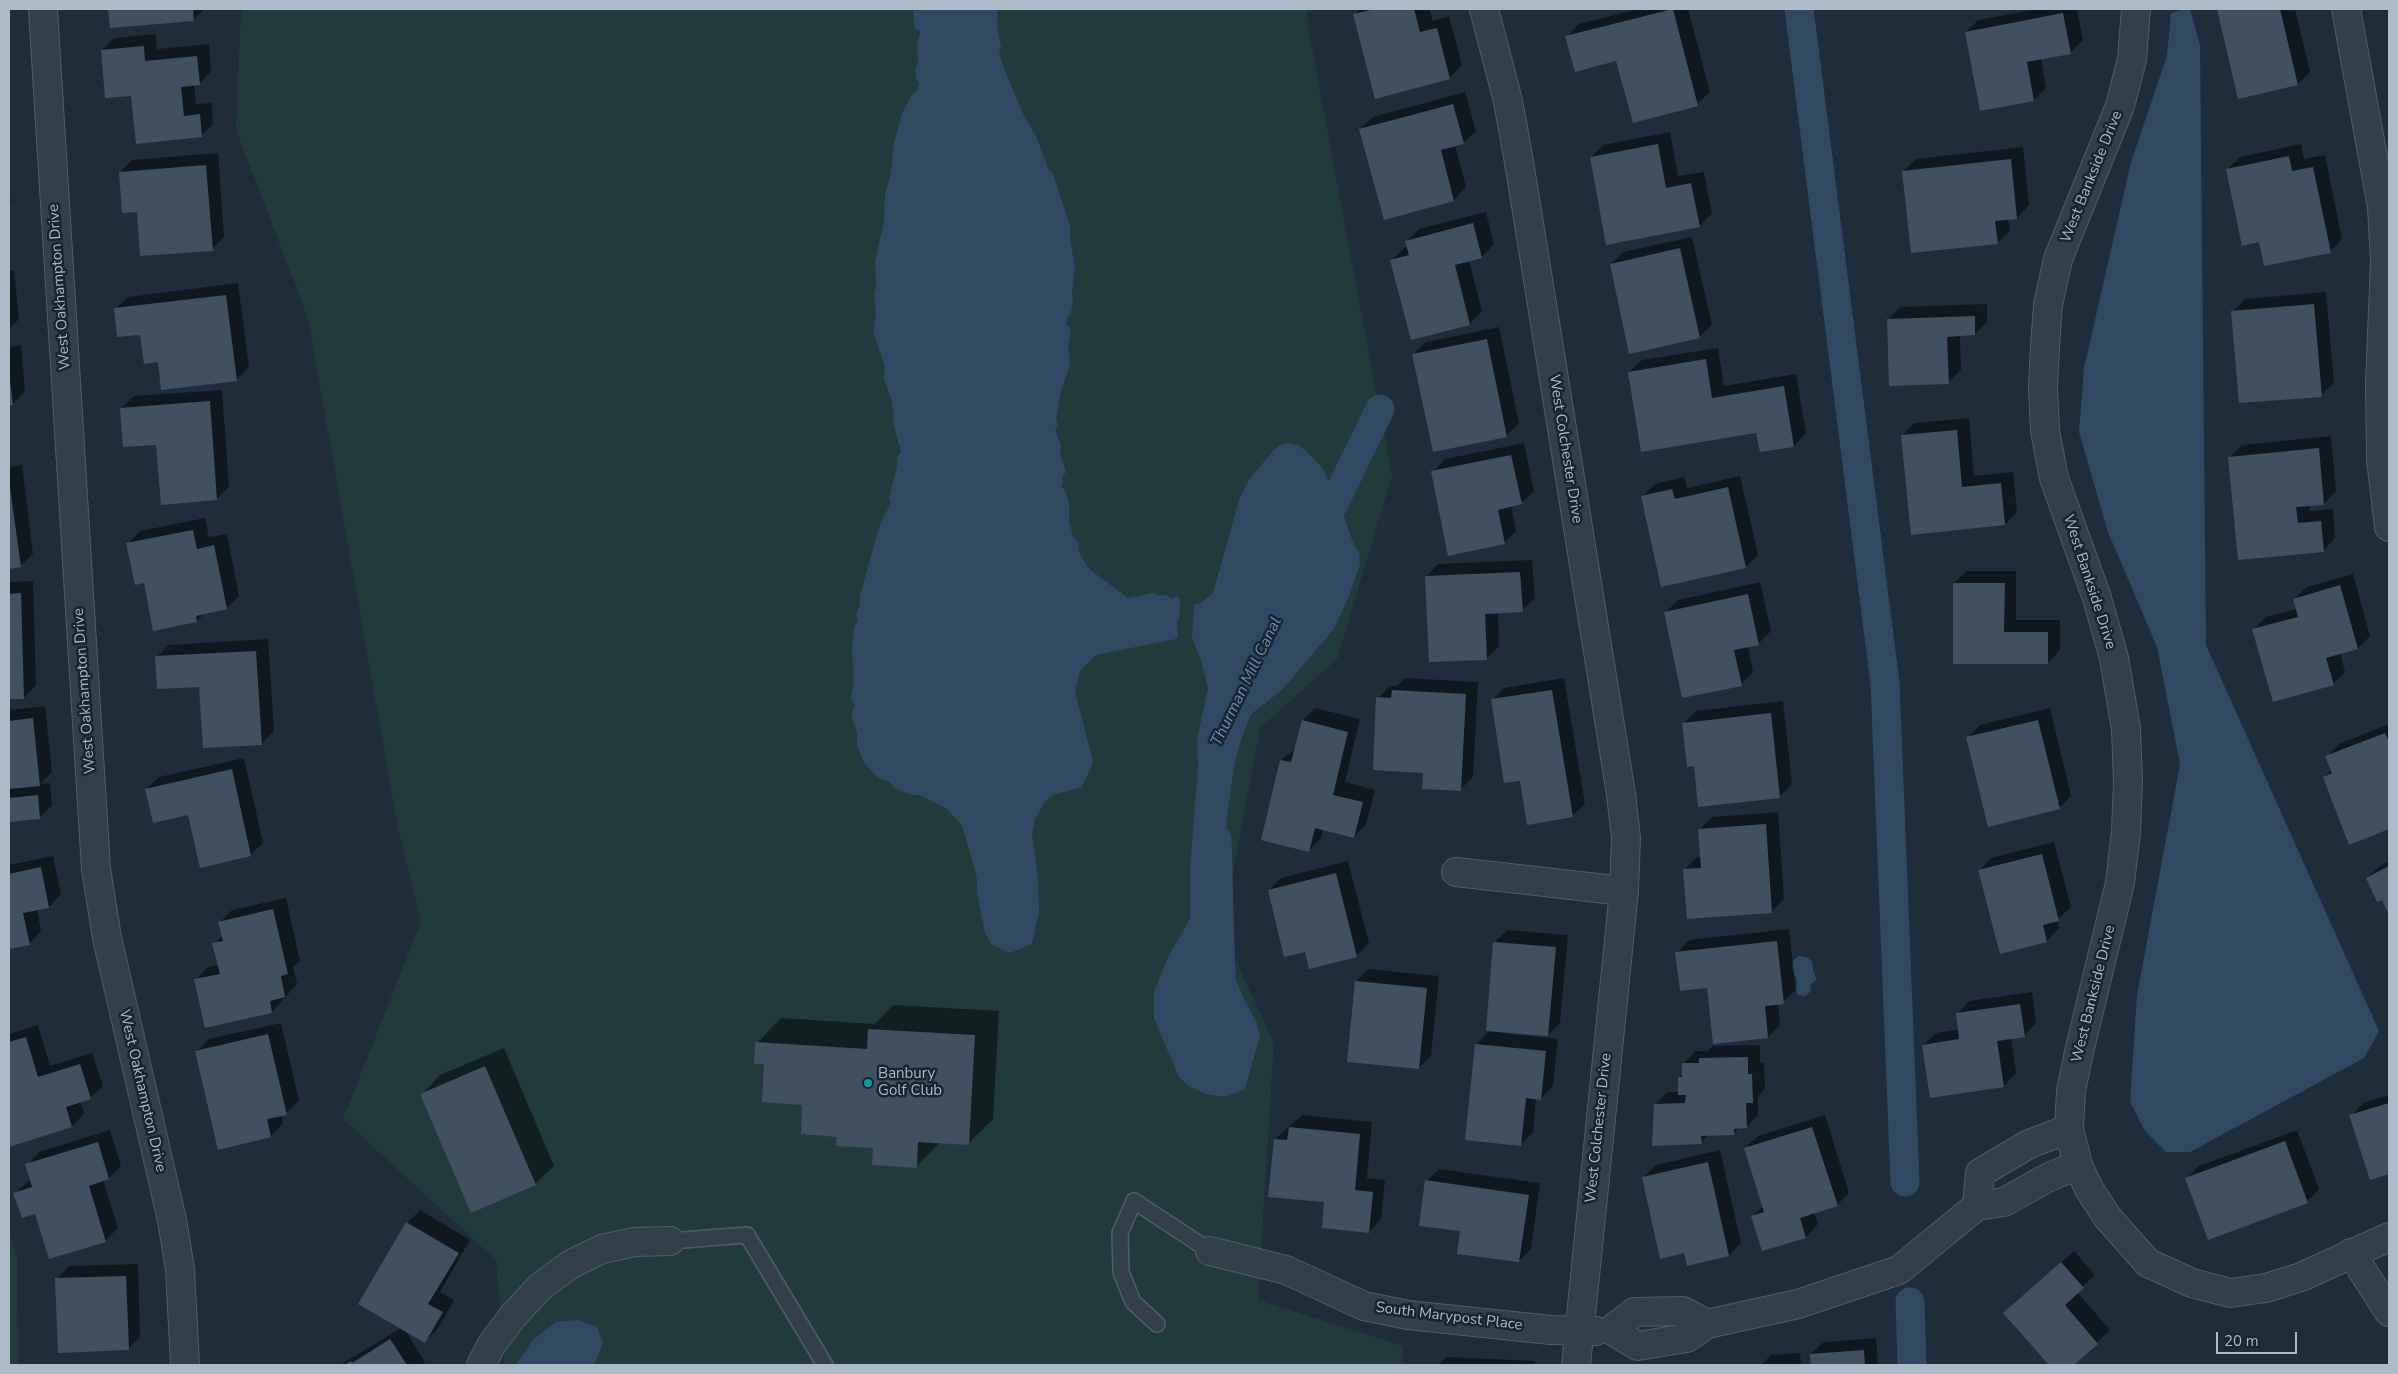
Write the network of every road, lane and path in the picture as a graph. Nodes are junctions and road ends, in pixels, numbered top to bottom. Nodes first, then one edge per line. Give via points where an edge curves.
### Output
1 (43, 9) edge
2 (1484, 9) edge
3 (2136, 9) edge
4 (2346, 9) edge
5 (2389, 527) edge
6 (1456, 872) dead end
7 (1624, 892) junction
8 (2069, 1130) junction
9 (2078, 1165) junction
10 (1977, 1206) junction
11 (2389, 1237) edge
12 (670, 1241) joint
13 (1210, 1251) joint
14 (2351, 1253) junction
15 (2389, 1312) edge
16 (1157, 1324) dead end
17 (1578, 1332) junction
18 (185, 1365) edge
19 (481, 1365) edge
20 (825, 1365) edge
21 (1576, 1365) edge

1 - 18 street, West Oakhampton Drive via 96,869 107,938 172,1220 180,1269
2 - 7 street, West Colchester Drive via 1508,101 1519,162 1621,794 1626,838
3 - 8 street, West Bankside Drive via 2132,59 2120,106 2058,259 2048,305 2045,344 2045,431 2054,478 2097,598 2114,658 2126,729 2128,781 2120,884 2079,1052 2071,1091
4 - 5 street via 2382,207 2385,261 2380,384 2381,460
6 - 7 street
7 - 17 street, West Colchester Drive
8 - 9 street, West Bankside Drive
8 - 10 street via 2029,1144 1980,1173
9 - 10 street via 2004,1202
9 - 14 street, West Bankside Drive via 2108,1218 2148,1263 2192,1283 2230,1293 2266,1288 2302,1277
10 - 17 street, South Marypost Place via 1899,1270 1798,1304 1707,1324 1683,1311 1634,1312 1611,1330
11 - 14 street, West Bankside Drive
12 - 19 street via 634,1242 610,1247 571,1264 542,1286 513,1316
12 - 20 lane via 747,1236
13 - 16 lane via 1134,1201 1120,1233 1121,1272 1133,1302
13 - 17 street, South Marypost Place via 1286,1270 1364,1306 1408,1315
14 - 15 street
17 - 21 street, West Colchester Drive

